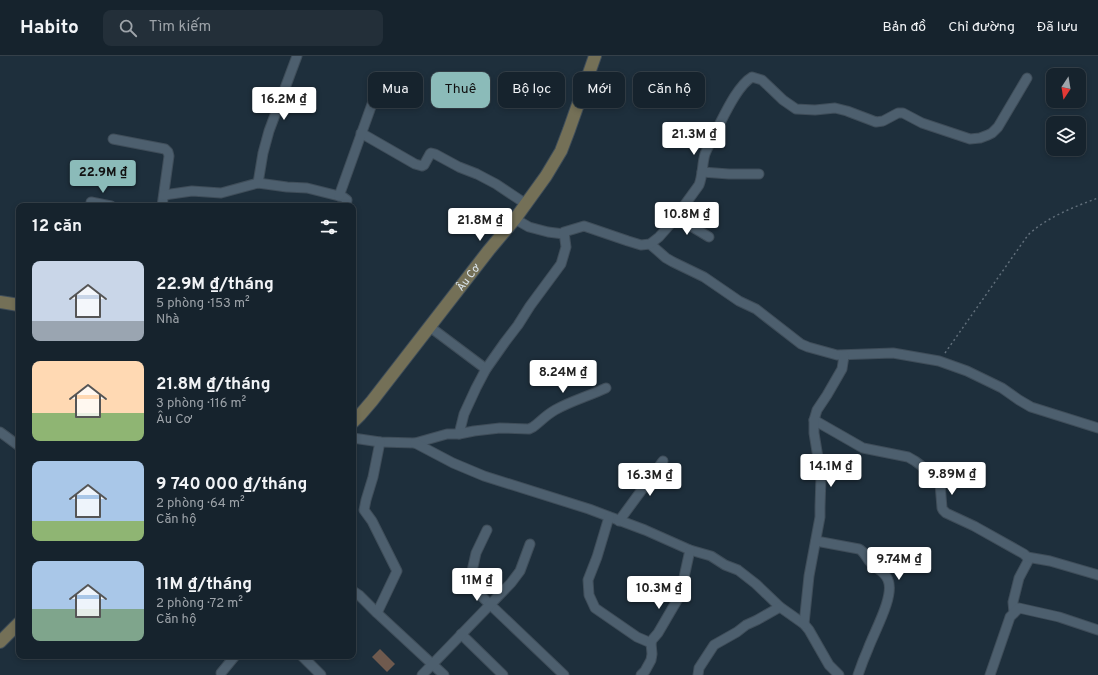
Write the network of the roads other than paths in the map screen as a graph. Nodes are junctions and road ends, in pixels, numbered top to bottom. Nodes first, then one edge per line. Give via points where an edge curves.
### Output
1 (296, 56) edge
2 (595, 56) edge
3 (1027, 78) dead end
4 (370, 108) edge
5 (361, 133) junction
6 (113, 139) dead end
7 (702, 172) junction
8 (759, 174) dead end
9 (258, 183) junction
10 (164, 195) junction
11 (339, 196) junction
12 (91, 202) dead end
13 (96, 203) edge
14 (163, 203) edge
15 (346, 203) edge
16 (526, 204) junction
17 (676, 218) junction
18 (515, 219) junction
19 (564, 234) junction
20 (709, 237) dead end
21 (650, 244) junction
22 (0, 302) edge
23 (16, 305) edge
24 (430, 327) junction
25 (844, 356) junction
26 (486, 369) junction
27 (606, 388) dead end
28 (356, 419) edge
29 (814, 420) junction
30 (1098, 428) edge
31 (0, 432) edge
32 (459, 434) junction
33 (356, 438) edge
34 (380, 442) junction
35 (415, 443) junction
36 (16, 444) edge
37 (663, 461) dead end
38 (609, 517) junction
39 (619, 521) junction
40 (487, 530) dead end
41 (816, 541) junction
42 (530, 544) dead end
43 (690, 550) junction
44 (1027, 557) junction
45 (1098, 575) edge
46 (356, 592) edge
47 (490, 604) junction
48 (780, 607) junction
49 (377, 613) junction
50 (1014, 613) junction
51 (804, 624) junction
52 (16, 626) edge
53 (1098, 630) edge
54 (461, 634) junction
55 (0, 642) edge
56 (651, 643) junction
57 (232, 659) edge
58 (305, 659) edge
59 (432, 664) junction
60 (221, 673) dead end
61 (321, 675) edge
62 (422, 675) edge
63 (444, 675) edge
64 (503, 675) edge
65 (564, 675) edge
66 (641, 675) edge
67 (698, 675) edge
68 (839, 675) edge
69 (858, 675) edge
70 (990, 675) edge

1 - 9 street via 269,131
2 - 16 main road, Âu Cơ via 561,150
3 - 7 street via 998,127 988,135 970,139 922,123 903,113 876,122 835,108 796,109 762,80 752,77 725,114 706,151
4 - 5 street
5 - 11 street
5 - 16 street via 422,166 431,153 435,154 496,184
6 - 10 street via 165,149 168,152
7 - 8 street
7 - 17 street via 699,184
9 - 10 street via 221,192 192,191
9 - 11 street via 307,188
10 - 14 street
11 - 15 street via 345,198
12 - 13 street
16 - 18 main road, Âu Cơ
17 - 20 street
17 - 21 street
18 - 19 street via 529,227
18 - 24 main road, Âu Cơ
19 - 21 street via 566,231 584,226 641,245
19 - 26 street via 566,247 561,264
21 - 25 street via 666,258 704,277 744,304 756,309 801,344
22 - 23 main road
24 - 26 street
24 - 28 main road, Âu Cơ
25 - 29 street via 842,369 817,410
25 - 30 street via 889,353 939,361 1002,388 1031,407
26 - 32 street via 464,414
27 - 32 street via 554,410 533,427 500,428
29 - 41 street via 821,476 820,517
29 - 44 street via 864,448 908,457 915,461 939,481 942,508 946,513 1015,548
31 - 36 street
32 - 35 street via 447,434
33 - 34 street
34 - 35 street
34 - 49 street via 364,510 397,571
35 - 38 street via 484,476
37 - 39 street
38 - 39 street
38 - 56 street via 588,580 589,595 595,608 637,637
39 - 43 street
40 - 47 street via 476,553 472,571 477,592
41 - 51 street
41 - 69 street via 859,549 888,580 889,597
42 - 47 street via 520,571
43 - 48 street via 712,556 741,572
43 - 56 street via 677,602
44 - 45 street
44 - 50 street via 1013,602
46 - 49 street
47 - 54 street
47 - 65 street
48 - 51 street
48 - 67 street via 714,645 699,668
49 - 59 street
50 - 53 street via 1021,608
50 - 70 street via 1009,620
51 - 68 street via 829,665
52 - 55 main road
54 - 59 street
54 - 64 street
56 - 66 street via 651,660
57 - 60 street
58 - 61 street
59 - 62 street
59 - 63 street

